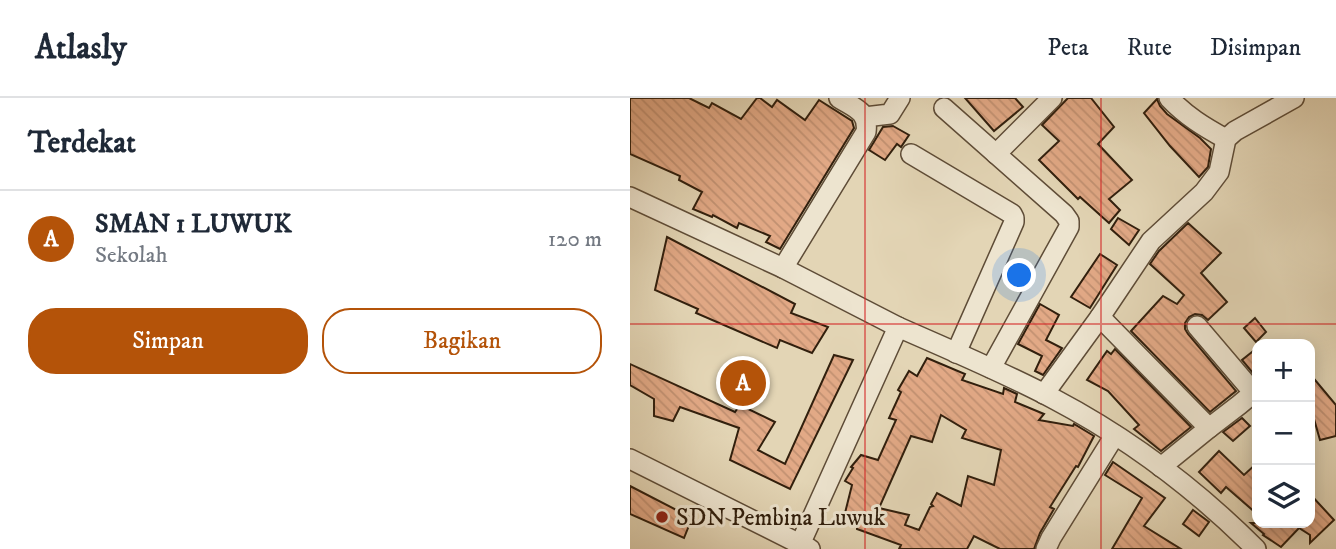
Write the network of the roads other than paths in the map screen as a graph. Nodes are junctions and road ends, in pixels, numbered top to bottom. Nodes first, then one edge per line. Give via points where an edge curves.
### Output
1 (839, 98) edge
2 (900, 98) edge
3 (1052, 98) edge
4 (1169, 98) edge
5 (1294, 98) edge
6 (944, 108) dead end
7 (865, 117) junction
8 (1226, 139) junction
9 (911, 154) dead end
10 (996, 154) junction
11 (630, 197) edge
12 (783, 268) junction
13 (1100, 317) junction
14 (1197, 326) dead end
15 (898, 327) junction
16 (956, 353) junction
17 (991, 368) junction
18 (1252, 388) edge
19 (1252, 393) edge
20 (1044, 394) junction
21 (1209, 428) junction
22 (1115, 435) junction
23 (630, 459) edge
24 (1161, 467) junction
25 (803, 547) edge
26 (1046, 549) edge
27 (1256, 549) edge

1 - 7 street
2 - 7 street via 890,114
3 - 10 street
4 - 8 street via 1197,124
5 - 8 street
6 - 10 street
7 - 12 street via 866,132
8 - 13 street via 1219,172 1151,241
9 - 16 street via 1014,218
10 - 17 street via 1070,224
11 - 12 street
12 - 15 street
13 - 20 street
13 - 21 street
14 - 18 street
15 - 16 street
15 - 25 street
16 - 17 street
17 - 20 street
19 - 21 street
20 - 22 street
21 - 24 street
22 - 24 street
22 - 26 street
23 - 25 street
24 - 27 street

